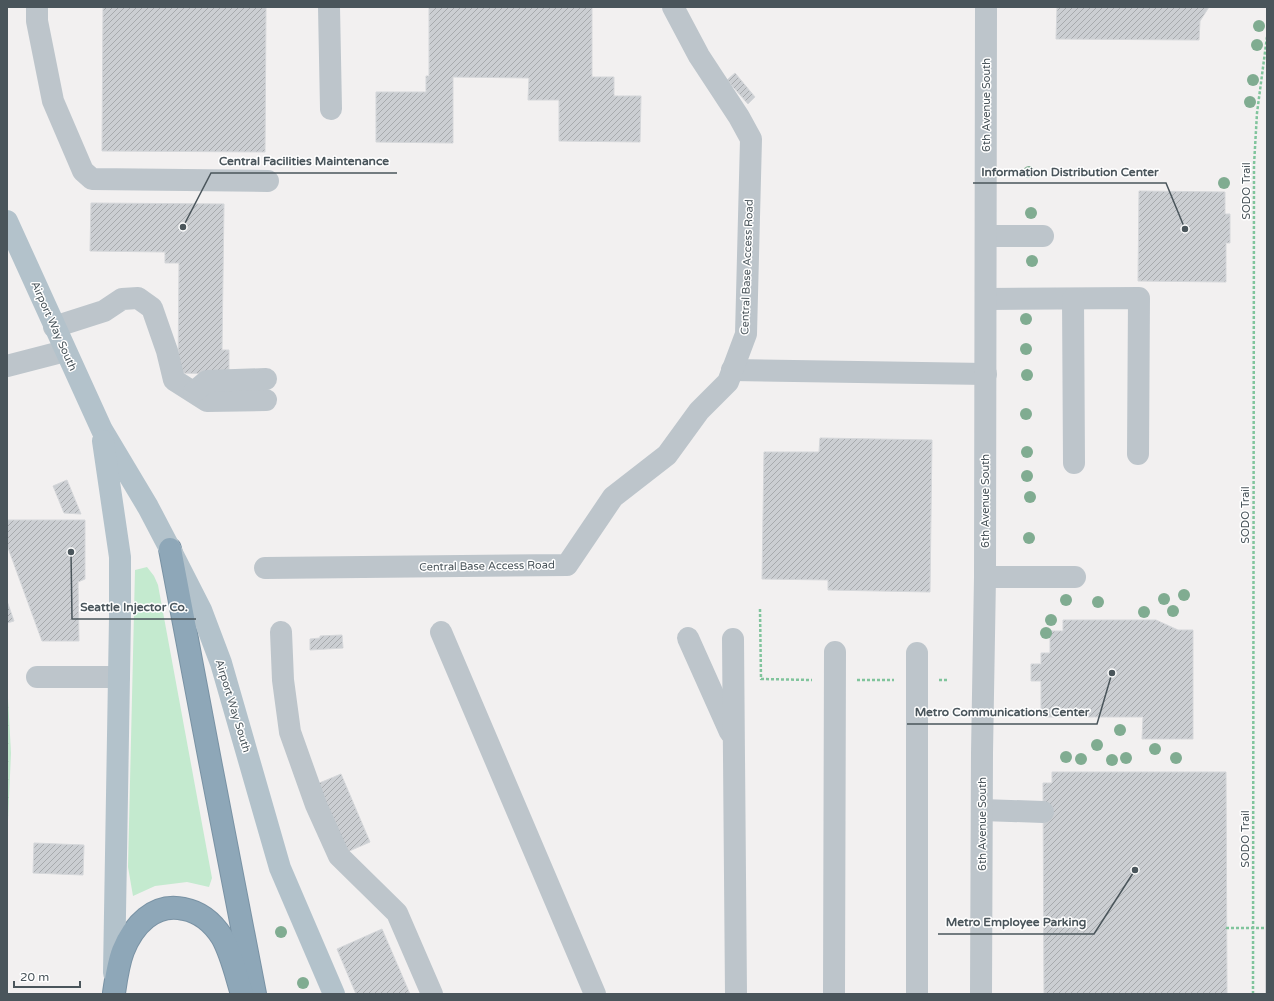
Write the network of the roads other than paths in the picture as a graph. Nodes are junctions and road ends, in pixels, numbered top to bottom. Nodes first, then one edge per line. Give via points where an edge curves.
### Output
1 (37, 7) edge
2 (329, 7) edge
3 (673, 7) edge
4 (986, 7) edge
5 (331, 109) dead end
6 (268, 181) dead end
7 (7, 222) edge
8 (986, 236) junction
9 (1043, 236) dead end
10 (986, 299) junction
11 (1073, 299) junction
12 (54, 326) junction
13 (65, 351) junction
14 (7, 366) edge
15 (732, 370) junction
16 (986, 374) junction
17 (266, 390) dead end
18 (102, 430) junction
19 (1138, 454) dead end
20 (1074, 462) dead end
21 (170, 549) junction
22 (266, 568) dead end
23 (985, 577) junction
24 (1075, 577) dead end
25 (281, 632) dead end
26 (441, 632) dead end
27 (688, 638) dead end
28 (733, 639) dead end
29 (834, 652) dead end
30 (917, 653) dead end
31 (37, 677) dead end
32 (119, 677) junction
33 (734, 741) junction
34 (982, 810) junction
35 (1043, 812) dead end
36 (114, 993) edge
37 (242, 994) edge
38 (255, 994) edge
39 (334, 994) edge
40 (432, 994) edge
41 (594, 994) edge
42 (736, 994) edge
43 (834, 994) edge
44 (917, 994) edge
45 (981, 994) edge

1 - 6 street via 37,21 53,101 83,171 92,179
2 - 5 street
3 - 15 street, Central Base Access Road via 699,56 740,117 751,139 746,334
4 - 8 street, 6th Avenue South
7 - 12 main road, Airport Way South
8 - 9 street
8 - 10 street, 6th Avenue South
10 - 11 street
10 - 16 street, 6th Avenue South
11 - 19 street via 1139,298
11 - 20 street
12 - 13 main road, Airport Way South
12 - 17 street via 104,311 122,299 138,298 152,308 168,351 174,380 207,401
13 - 14 street
13 - 18 main road, Airport Way South
15 - 16 street
15 - 22 street, Central Base Access Road via 728,382 699,411 667,455 613,497 567,565
16 - 23 street, 6th Avenue South
18 - 21 main road, Airport Way South
18 - 32 main road, Airport Way South via 120,557
21 - 38 highway
21 - 39 main road, Airport Way South via 201,610 221,663 280,868
23 - 24 street
23 - 34 street, 6th Avenue South
25 - 40 street via 283,680 290,732 316,805 339,856 397,913
26 - 41 street
27 - 33 street
28 - 33 street
29 - 43 street
30 - 44 street
31 - 32 street
32 - 36 main road, Airport Way South
33 - 42 street
34 - 35 street
34 - 45 street, 6th Avenue South
36 - 37 highway via 123,952 130,937 146,917 157,910 170,907 195,911 214,926 230,953

